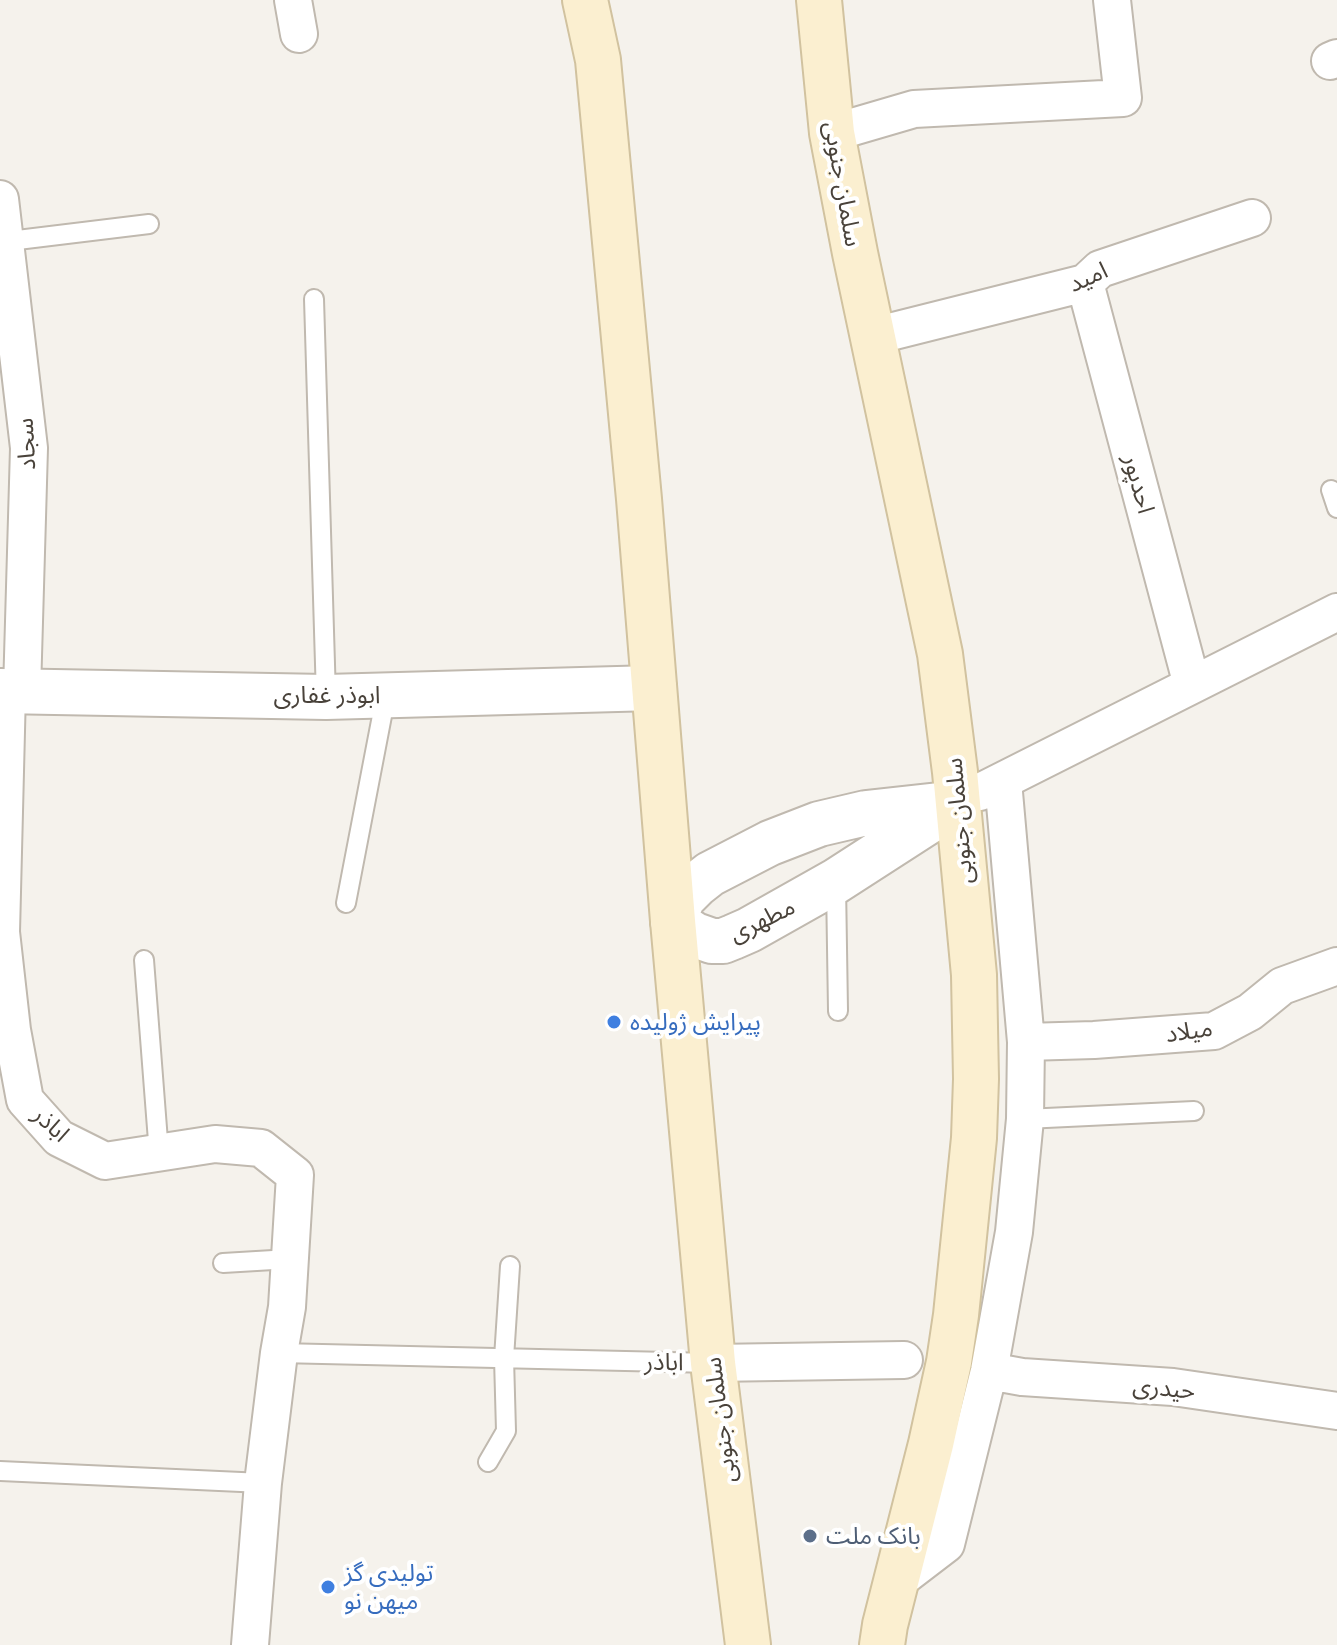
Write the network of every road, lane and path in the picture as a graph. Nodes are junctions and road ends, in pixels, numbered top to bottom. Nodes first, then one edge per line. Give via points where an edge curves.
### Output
1 (585, 0) edge
2 (819, 0) edge
3 (1112, 0) edge
4 (832, 133) junction
5 (0, 199) edge
6 (1252, 218) dead end
7 (149, 224) dead end
8 (2, 242) edge
9 (1085, 283) junction
10 (314, 299) dead end
11 (874, 336) junction
12 (1337, 612) edge
13 (1192, 685) junction
14 (654, 688) junction
15 (10, 691) edge
16 (386, 695) junction
17 (326, 697) junction
18 (1003, 781) junction
19 (957, 803) junction
20 (836, 881) junction
21 (346, 903) dead end
22 (673, 921) junction
23 (144, 960) dead end
24 (1337, 966) edge
25 (838, 1011) dead end
26 (1026, 1042) junction
27 (1194, 1111) dead end
28 (1025, 1119) junction
29 (159, 1154) junction
30 (290, 1259) junction
31 (223, 1263) dead end
32 (510, 1266) dead end
33 (279, 1353) junction
34 (504, 1358) junction
35 (904, 1360) dead end
36 (713, 1363) junction
37 (989, 1371) junction
38 (1337, 1411) edge
39 (488, 1462) dead end
40 (0, 1471) edge
41 (263, 1483) junction
42 (895, 1583) junction
43 (888, 1638) edge
44 (250, 1645) edge
45 (748, 1645) edge

1 - 14 main road, سلمان جنوبی via 598,60
2 - 4 main road, سلمان جنوبی
3 - 4 street via 1123,98 914,109
4 - 11 main road, سلمان جنوبی
5 - 8 street, سجاد
6 - 9 street, امید via 1100,269
7 - 8 lane
8 - 15 street, سجاد via 29,448
9 - 11 street, امید
9 - 13 street, احدپور
10 - 17 lane
11 - 19 main road, سلمان جنوبی via 940,654
12 - 13 street, مطهری
13 - 18 street, مطهری
14 - 16 street, ابوذر غفاری
14 - 22 main road, سلمان جنوبی
15 - 17 street, ابوذر غفاری
15 - 29 street, اباذر via 1,932 25,1100 59,1138 105,1161
16 - 17 street, ابوذر غفاری
16 - 21 lane
18 - 19 street, مطهری
18 - 26 street
19 - 20 street, مطهری
19 - 22 street, مطهری via 866,813 770,843 696,885
19 - 42 main road, سلمان جنوبی via 974,975 974,1138 949,1362
20 - 22 street, مطهری via 723,941 695,935
20 - 25 lane
22 - 36 main road, سلمان جنوبی
23 - 29 lane
24 - 26 street, میلاد via 1282,986 1250,1012 1214,1031
26 - 28 street
27 - 28 lane
28 - 37 street via 1014,1232
29 - 30 street, اباذر via 215,1144 261,1148 295,1175
30 - 31 lane
30 - 33 street, اباذر
32 - 34 lane
33 - 34 lane, اباذر
33 - 41 street, اباذر
34 - 36 lane, اباذر
34 - 39 lane via 506,1431
35 - 36 street
36 - 45 main road, سلمان جنوبی
37 - 38 street, حیدری via 1173,1387
37 - 42 street via 946,1544
40 - 41 lane
41 - 44 street, اباذر
42 - 43 main road, سلمان جنوبی

